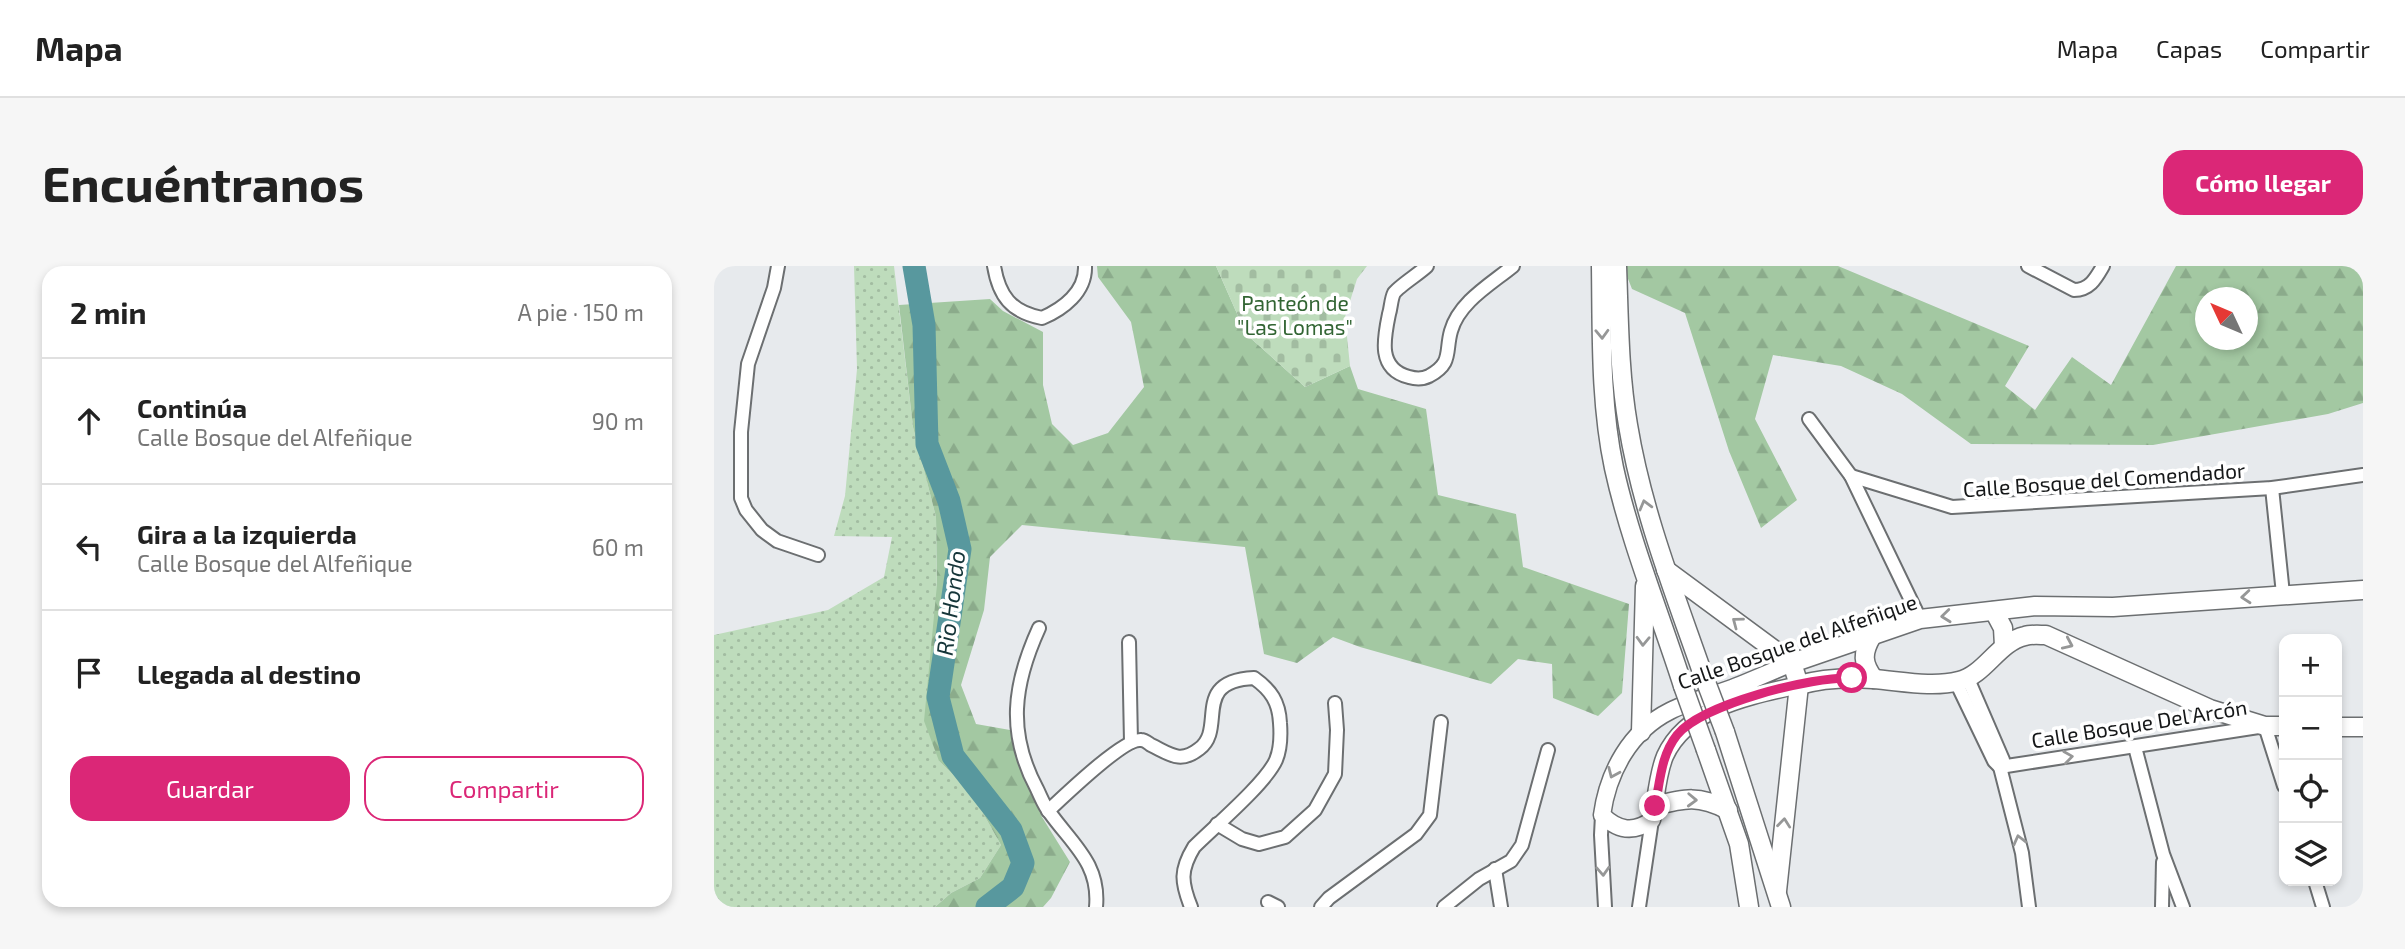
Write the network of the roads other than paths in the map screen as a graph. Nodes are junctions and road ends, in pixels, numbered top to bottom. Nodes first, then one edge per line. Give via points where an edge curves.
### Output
1 (778, 266) edge
2 (994, 266) edge
3 (1085, 266) edge
4 (1427, 266) edge
5 (1513, 266) edge
6 (1601, 266) edge
7 (1617, 266) edge
8 (2028, 266) edge
9 (2103, 266) edge
10 (1809, 419) dead end
11 (2363, 475) edge
12 (1851, 476) junction
13 (2272, 488) junction
14 (817, 555) dead end
15 (1666, 570) junction
16 (1646, 572) junction
17 (2363, 590) edge
18 (2283, 594) junction
19 (1994, 611) junction
20 (1920, 619) junction
21 (1038, 628) dead end
22 (1872, 636) junction
23 (1129, 642) dead end
24 (2004, 646) junction
25 (1791, 663) junction
26 (1874, 679) junction
27 (1962, 680) junction
28 (1799, 685) junction
29 (1335, 703) dead end
30 (1441, 722) dead end
31 (2265, 726) junction
32 (2279, 726) edge
33 (2342, 727) edge
34 (2363, 727) edge
35 (1641, 732) junction
36 (1131, 742) junction
37 (2135, 747) junction
38 (1548, 750) dead end
39 (2000, 767) junction
40 (2279, 770) edge
41 (1727, 810) junction
42 (1048, 811) junction
43 (1654, 813) junction
44 (1602, 815) junction
45 (1217, 824) junction
46 (2163, 854) junction
47 (1495, 869) junction
48 (2317, 886) edge
49 (1779, 899) edge
50 (1096, 907) edge
51 (1191, 907) edge
52 (1321, 907) edge
53 (1444, 907) edge
54 (1501, 907) edge
55 (1605, 907) edge
56 (1639, 907) edge
57 (1749, 907) edge
58 (2029, 907) edge
59 (2162, 907) edge
60 (2183, 907) edge
61 (2323, 907) edge

1 - 14 street via 748,364 741,498 762,530 777,541
2 - 3 street via 1001,293 1009,302 1042,318 1069,303 1079,289
4 - 5 street via 1395,292 1384,337 1387,360 1403,376 1414,379 1442,368 1460,309
6 -> 16 main road via 1604,406 1614,468
15 -> 7 main road via 1651,527 1628,424
8 - 9 street via 2074,290 2089,286
10 - 12 street
11 - 13 street, Calle Bosque del Comendador
12 - 13 street, Calle Bosque del Comendador via 1952,507
12 - 20 street
13 - 18 street
25 -> 15 main road
15 - 49 main road, bridge
16 -> 35 main road
16 - 41 main road, bridge
17 - 18 main road, Calle Bosque del Alfeñique
18 -> 19 main road, Calle Bosque del Alfeñique
19 -> 20 main road, Calle Bosque del Alfeñique
19 - 24 main road via 2003,628
20 - 22 main road, Calle Bosque del Alfeñique
21 - 42 street via 1028,652 1015,716 1026,766
22 - 25 main road, Calle Bosque del Alfeñique
22 - 26 main road via 1863,656
23 - 36 street
24 - 27 main road
24 -> 31 main road via 2024,636 2046,635 2210,709
25 - 28 main road
25 - 35 street, Calle Bosque del Alfeñique via 1683,705
26 - 27 main road, Calle Bosque del Alfeñique via 1910,683
26 - 28 main road, Calle Bosque del Alfeñique via 1826,678
27 - 39 street
28 - 43 street, Calle Bosque del Alfeñique via 1709,713 1677,735 1664,758
49 -> 28 main road
29 - 45 street via 1335,774 1315,810 1285,836 1259,844
30 - 52 street via 1430,815 1416,834
31 - 32 main road, Calle Bosque Del Arcón
31 - 37 street, Calle Bosque Del Arcón
31 - 40 street
33 - 34 main road
35 -> 44 street, Calle Bosque del Alfeñique via 1615,769
36 - 42 street
36 - 45 street via 1141,740 1178,758 1191,756 1210,734 1211,708 1218,691 1246,678 1265,686 1273,694 1280,719 1275,762
39 -> 37 street, Calle Bosque Del Arcón
37 - 46 street
38 - 47 street via 1522,845
58 -> 39 street via 2022,853
43 -> 41 main road via 1684,798
41 - 57 main road via 1739,844
42 - 50 street via 1091,867
43 - 44 street via 1643,827 1632,830 1610,824
43 - 56 street
44 -> 55 street
45 - 51 street via 1186,860 1184,891
46 - 59 street
46 - 60 street
47 - 53 street
47 - 54 street
48 - 61 street

